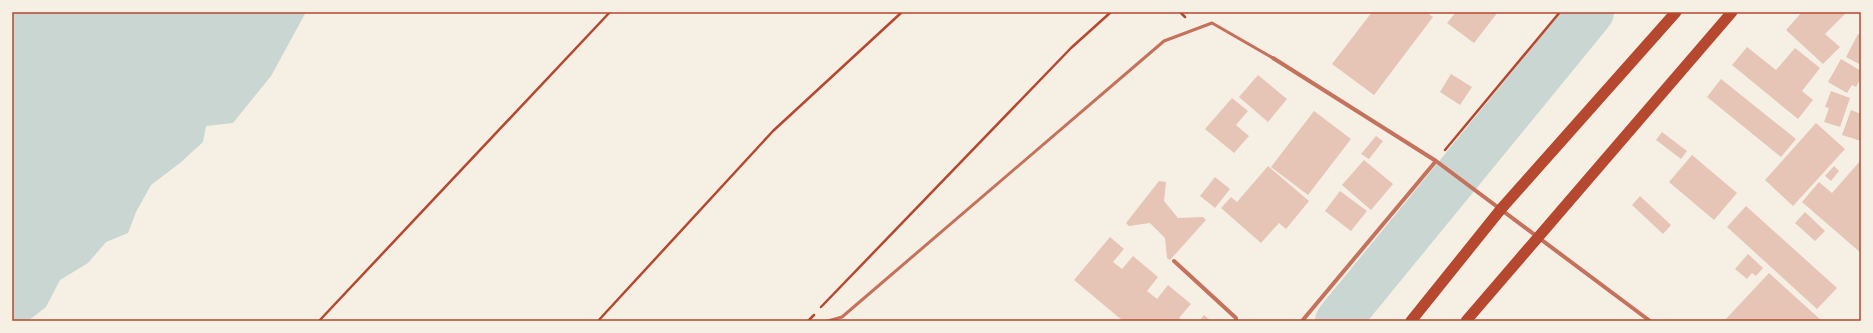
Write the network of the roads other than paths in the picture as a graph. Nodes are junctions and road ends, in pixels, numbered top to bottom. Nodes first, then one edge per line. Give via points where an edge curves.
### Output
1 (1676, 12) edge
2 (1732, 12) edge
3 (1273, 58) joint
4 (1436, 161) junction
5 (1501, 209) junction
6 (1539, 238) junction
7 (1174, 261) dead end
8 (828, 321) edge
9 (1236, 321) edge
10 (1302, 321) edge
11 (1411, 321) edge
12 (1466, 321) edge
13 (1650, 321) edge

1 - 5 highway
2 - 6 highway
3 - 4 street
3 - 8 lane via 1212,23 1164,41 842,317
4 - 5 street
4 - 10 street
5 - 6 street
5 - 11 highway
6 - 12 highway
6 - 13 street
7 - 9 street via 1236,318

